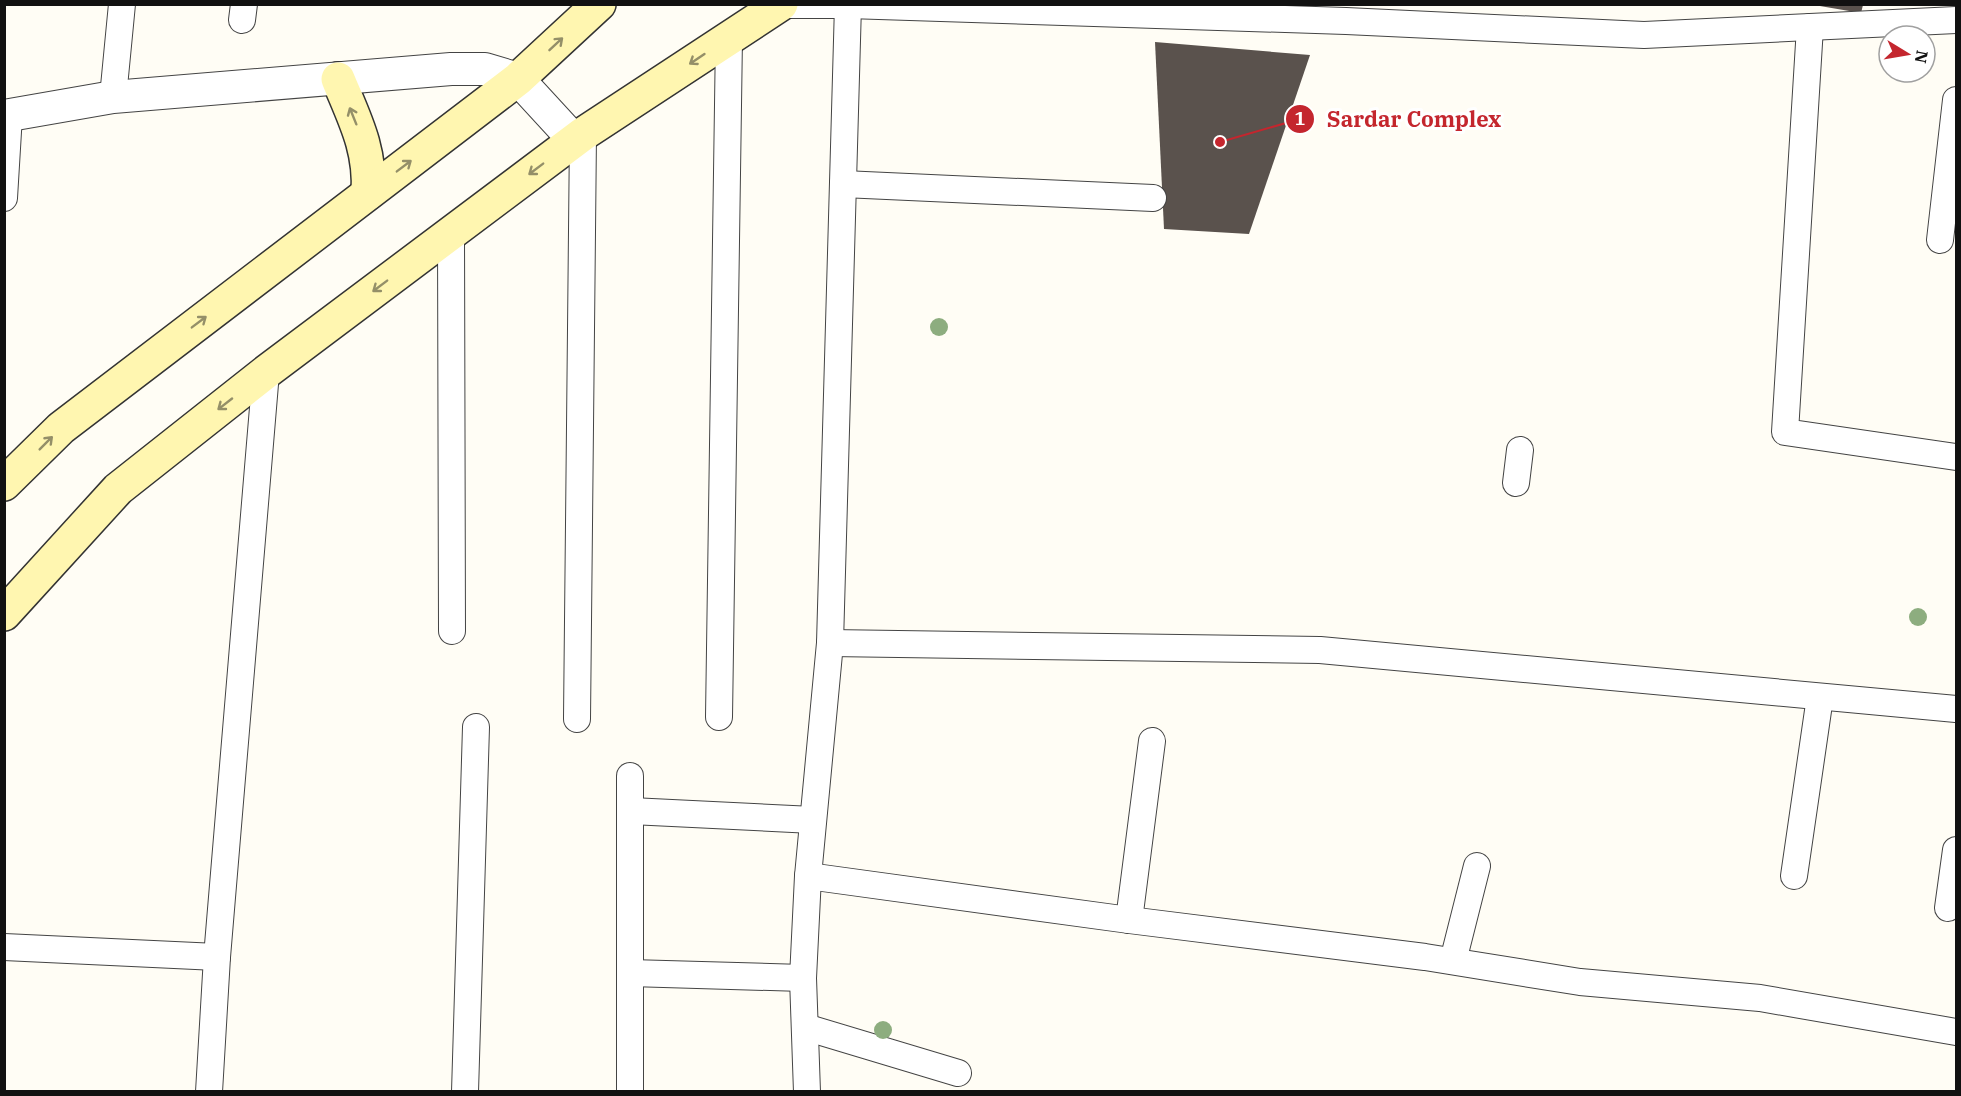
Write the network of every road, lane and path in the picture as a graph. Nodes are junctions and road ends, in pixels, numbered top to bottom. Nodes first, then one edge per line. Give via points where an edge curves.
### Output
1 (122, 4) edge
2 (599, 4) edge
3 (781, 5) edge
4 (848, 5) edge
5 (1956, 20) edge
6 (1810, 27) junction
7 (729, 37) junction
8 (518, 78) junction
9 (338, 79) junction
10 (113, 97) junction
11 (1956, 100) edge
12 (7, 115) edge
13 (579, 137) junction
14 (843, 184) junction
15 (368, 193) junction
16 (4, 198) edge
17 (1153, 198) dead end
18 (451, 233) junction
19 (1940, 240) dead end
20 (266, 372) junction
21 (1520, 450) dead end
22 (1956, 457) edge
23 (1516, 483) dead end
24 (4, 484) edge
25 (4, 614) edge
26 (452, 631) dead end
27 (830, 643) junction
28 (1820, 697) junction
29 (1956, 709) edge
30 (719, 717) dead end
31 (577, 719) dead end
32 (476, 727) dead end
33 (1152, 741) dead end
34 (630, 776) dead end
35 (631, 810) junction
36 (813, 820) junction
37 (1956, 850) edge
38 (1477, 866) dead end
39 (808, 876) junction
40 (1794, 876) dead end
41 (1948, 908) dead end
42 (1129, 920) junction
43 (4, 947) edge
44 (217, 957) junction
45 (1453, 962) junction
46 (630, 973) junction
47 (803, 978) junction
48 (805, 1027) junction
49 (1956, 1032) edge
50 (958, 1072) dead end
51 (209, 1092) edge
52 (465, 1092) edge
53 (630, 1092) edge
54 (807, 1092) edge

1 - 10 street
8 -> 2 main road
3 - 4 street
3 - 7 main road
4 - 6 street via 1644,35
4 - 14 street
5 - 6 street
6 - 22 street via 1785,432
7 -> 13 main road
7 - 30 street
8 - 9 street via 484,69 451,69
8 - 13 street
15 -> 8 main road
9 - 10 street
15 -> 9 main road via 366,149
10 - 12 street
11 - 19 street
12 - 16 street
13 -> 18 main road
13 - 31 street
14 - 17 street
14 - 27 street
24 -> 15 main road via 61,428
18 -> 20 main road
18 - 26 street
20 -> 25 main road via 118,489
20 - 44 street
21 - 23 street
27 - 28 street via 1320,650
27 - 36 street
28 - 29 street
28 - 40 street
32 - 52 street
33 - 42 street
34 - 35 street
35 - 36 street
35 - 46 street
36 - 39 street
37 - 41 street
38 - 45 street
39 - 42 street
39 - 47 street
42 - 45 street
43 - 44 street
44 - 51 street
45 - 49 street via 1580,982 1761,998
46 - 47 street
46 - 53 street
47 - 48 street
48 - 50 street
48 - 54 street

